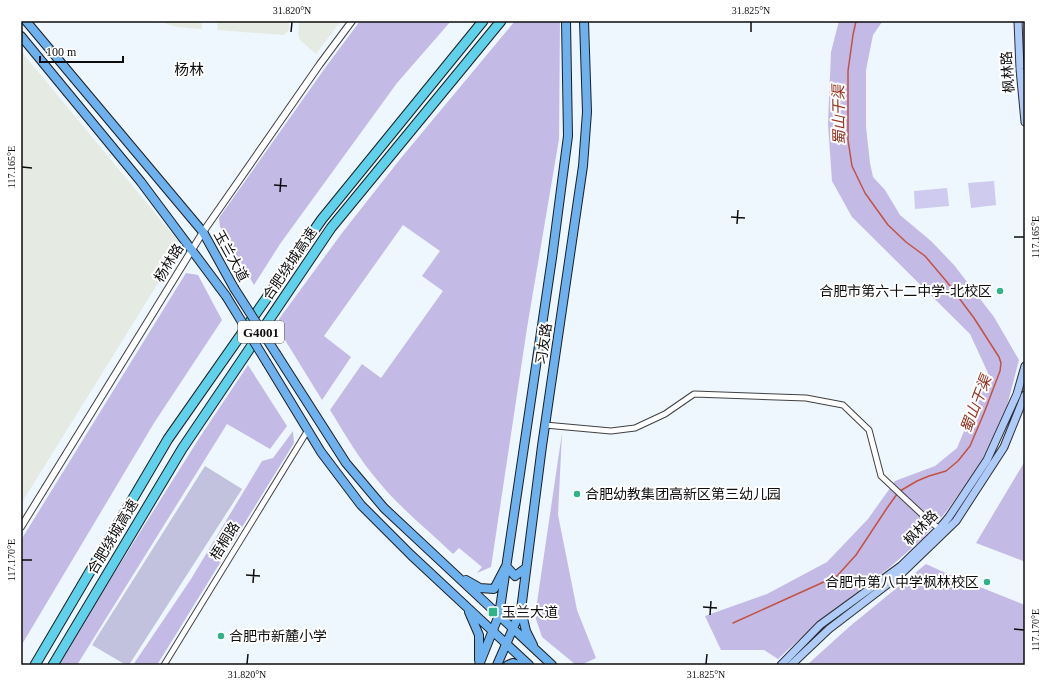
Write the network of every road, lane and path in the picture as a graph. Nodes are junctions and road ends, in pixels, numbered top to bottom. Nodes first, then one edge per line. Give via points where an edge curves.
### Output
1 (26, 21) edge
2 (352, 21) edge
3 (482, 21) edge
4 (501, 21) edge
5 (566, 21) edge
6 (584, 21) edge
7 (1018, 21) edge
8 (21, 36) edge
9 (1025, 122) edge
10 (203, 232) junction
11 (192, 250) junction
12 (1025, 366) edge
13 (1025, 395) edge
14 (545, 425) junction
15 (308, 430) junction
16 (21, 527) edge
17 (942, 530) junction
18 (506, 566) junction
19 (526, 568) junction
20 (454, 574) junction
21 (465, 584) junction
22 (454, 595) junction
23 (468, 608) junction
24 (521, 610) junction
25 (498, 615) junction
26 (513, 629) junction
27 (492, 631) junction
28 (506, 644) junction
29 (536, 650) junction
30 (546, 663) edge
31 (35, 665) edge
32 (53, 665) edge
33 (164, 665) edge
34 (479, 665) edge
35 (497, 665) edge
36 (508, 665) edge
37 (519, 665) edge
38 (529, 665) edge
39 (780, 665) edge
40 (791, 665) edge

1 - 10 main road, 玉兰大道
2 - 10 street, 杨林路
3 - 31 highway, 合肥绕城高速 / G4001 via 322,219 173,432
4 - 32 highway, 合肥绕城高速 / G4001 via 331,228 182,449
5 - 18 main road, 习友路 via 568,136
6 - 14 main road, 习友路 via 587,112 583,166
7 - 9 main road, 枫林路
8 - 11 main road, 玉兰大道 via 141,182
10 - 11 street, 杨林路
10 - 20 main road, 玉兰大道, bridge via 234,288 346,463 384,508
11 - 15 main road, 玉兰大道, bridge via 226,296
11 - 16 street, 杨林路
12 - 17 main road, 枫林路 via 1016,394 987,460
13 - 17 main road, 枫林路 via 1004,447 956,520
14 - 17 street via 610,431 635,428 665,414 694,394 806,398 843,405 869,430 881,476
14 - 19 main road, 习友路
15 - 22 main road, 玉兰大道 via 321,452 361,505
15 - 33 street, 梧桐路
17 - 39 main road, 枫林路 via 902,566 820,625
17 - 40 main road, 枫林路 via 901,574 829,629
18 - 19 main road via 515,576
18 - 20 main road via 494,589 480,588
18 - 25 main road, 习友路
19 - 24 main road, 习友路
20 - 21 main road, 玉兰大道
21 - 22 main road
21 - 25 main road, 玉兰大道
22 - 23 main road, 玉兰大道
23 - 27 main road, 玉兰大道
23 - 34 main road via 479,634
24 - 26 main road, 习友路
24 - 29 main road via 526,631
25 - 26 main road, 玉兰大道
25 - 27 main road, 习友路
26 - 28 main road, 习友路
26 - 29 main road, 玉兰大道
27 - 28 main road, 玉兰大道
27 - 34 main road, 习友路
28 - 35 main road, 习友路
28 - 38 main road, 玉兰大道
29 - 30 main road, 玉兰大道
36 - 37 main road

